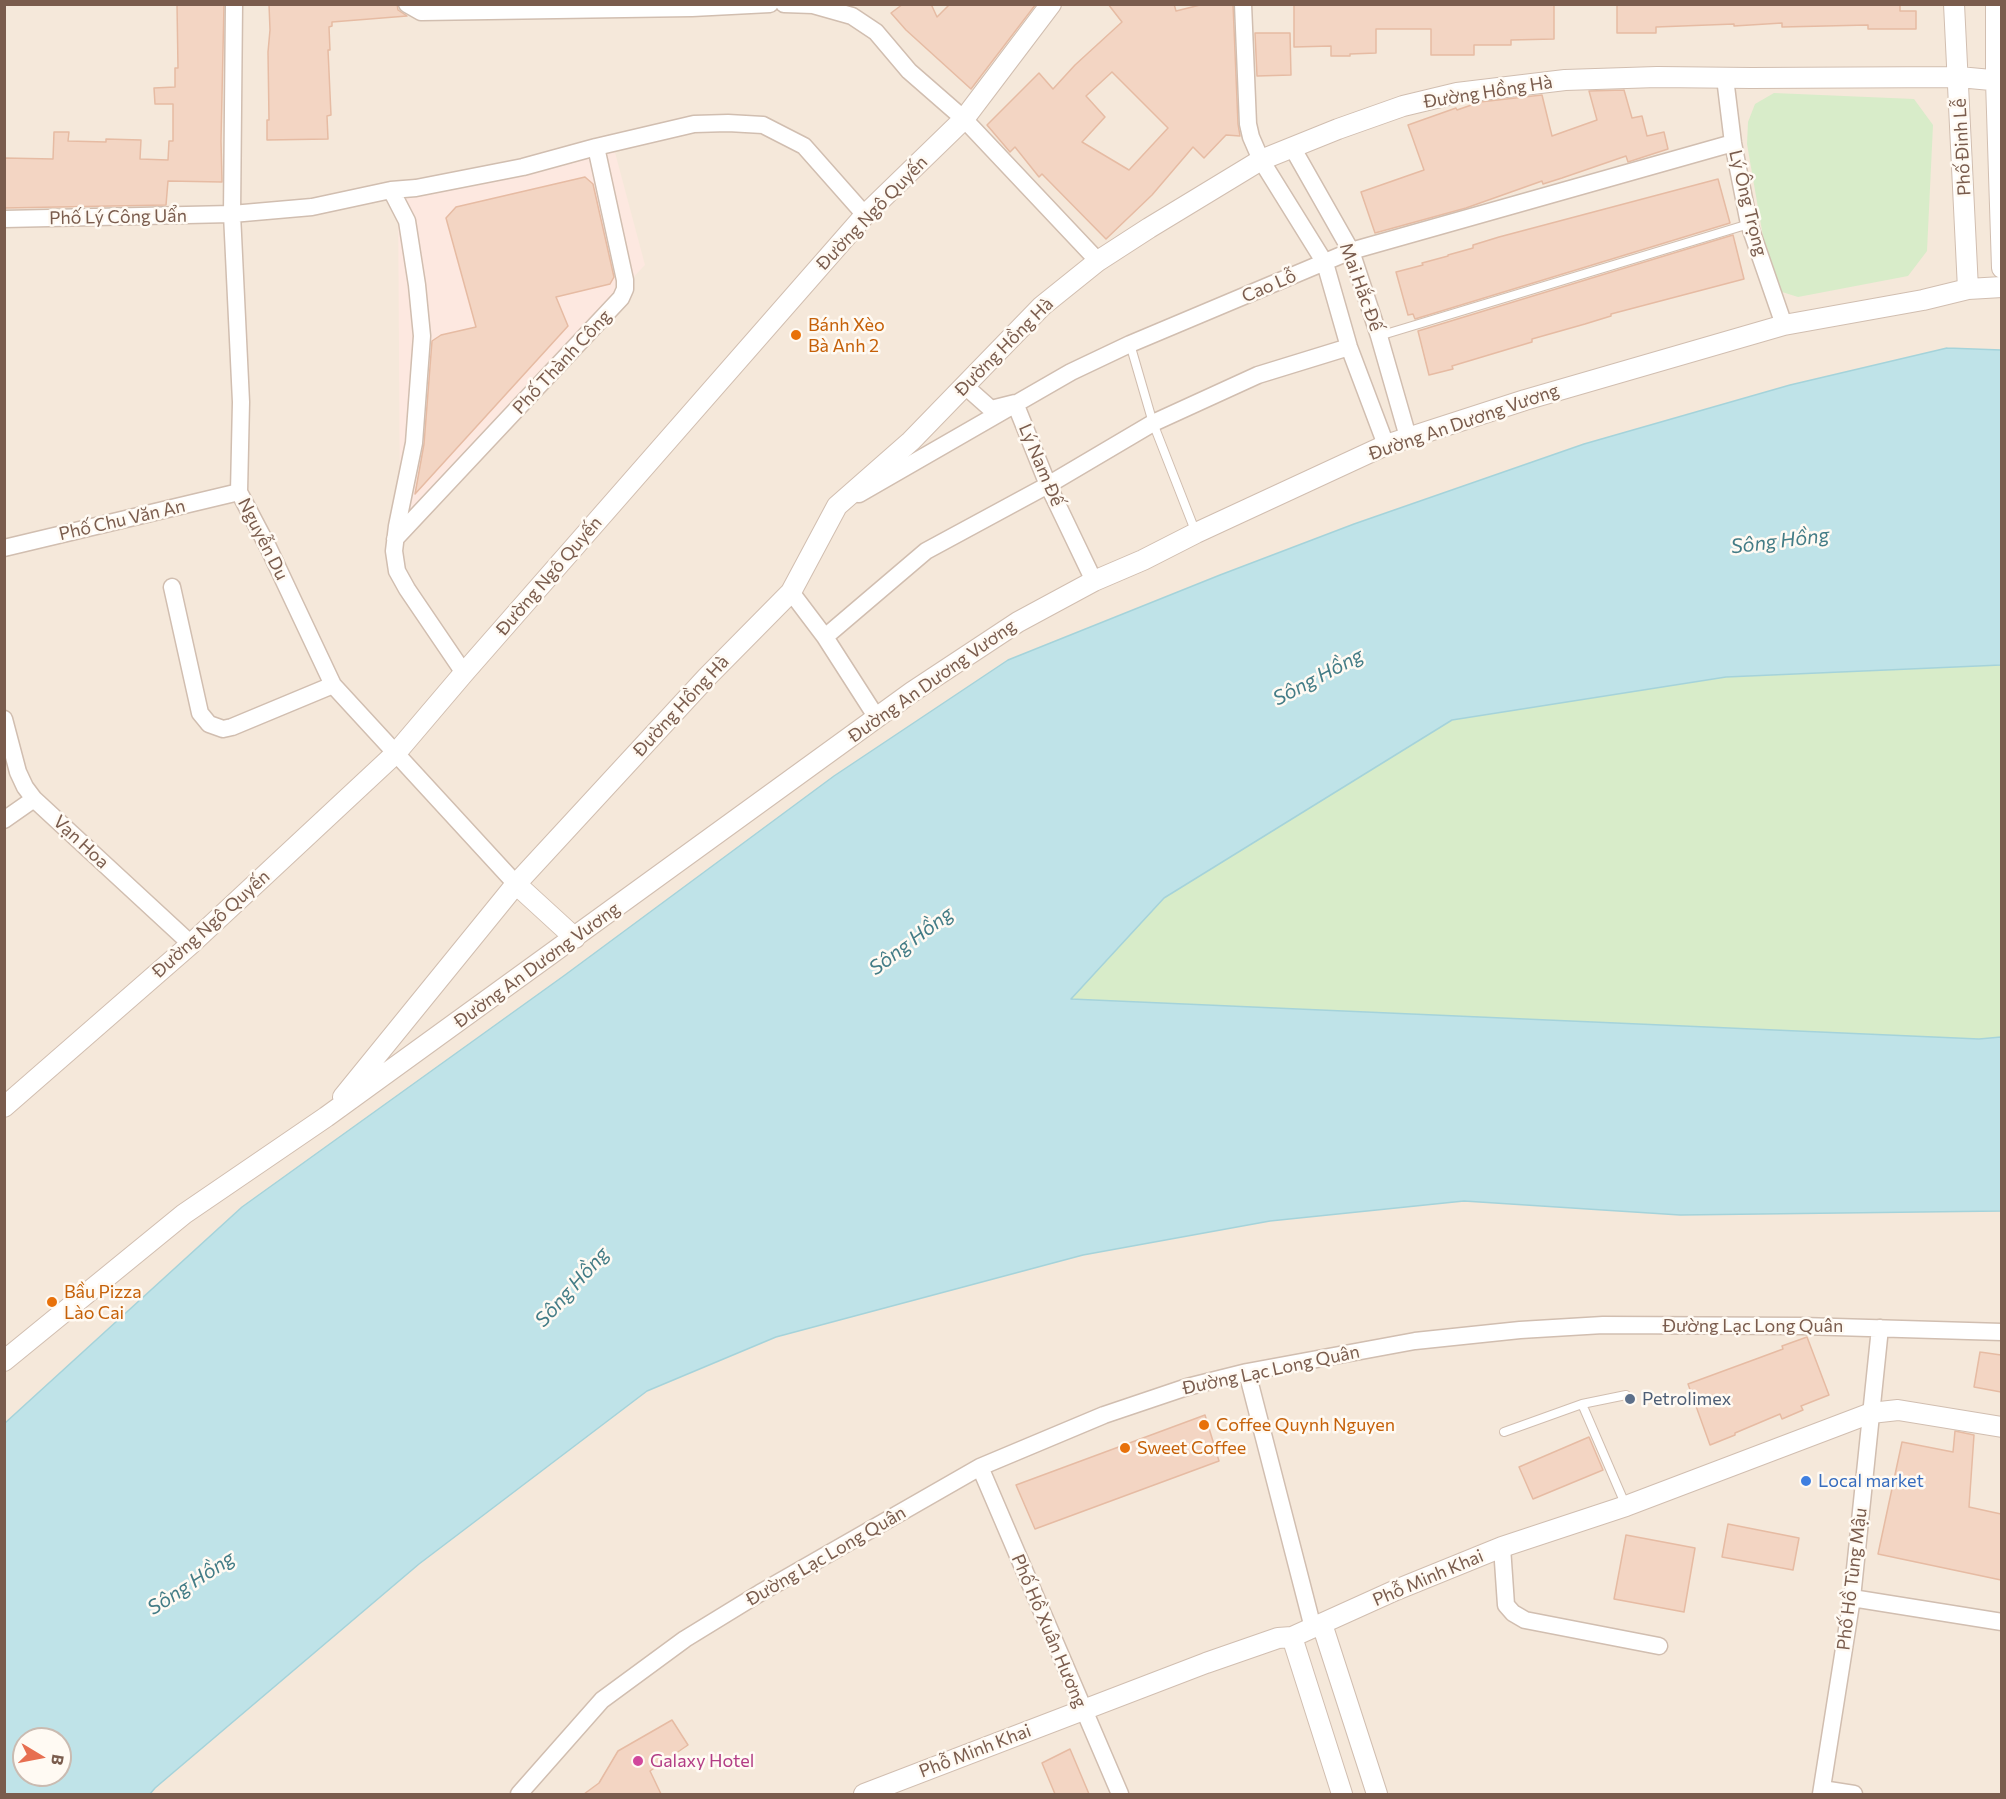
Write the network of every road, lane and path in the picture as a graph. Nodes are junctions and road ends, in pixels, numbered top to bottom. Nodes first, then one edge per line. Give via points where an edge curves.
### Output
1 (234, 4) edge
2 (407, 4) edge
3 (770, 4) edge
4 (784, 4) edge
5 (1051, 4) edge
6 (1243, 4) edge
7 (1954, 4) edge
8 (1996, 4) edge
9 (1959, 76) junction
10 (1725, 78) junction
11 (1999, 81) edge
12 (964, 119) junction
13 (1733, 143) junction
14 (596, 147) junction
15 (1292, 147) junction
16 (1261, 160) junction
17 (391, 190) junction
18 (232, 214) junction
19 (865, 216) junction
20 (4, 219) edge
21 (1749, 224) junction
22 (1351, 251) junction
23 (1098, 261) junction
24 (1325, 263) junction
25 (2001, 268) edge
26 (2001, 287) edge
27 (1968, 289) junction
28 (1784, 325) junction
29 (1379, 336) junction
30 (1130, 344) junction
31 (1349, 347) junction
32 (965, 386) junction
33 (1015, 403) junction
34 (1153, 423) junction
35 (1408, 437) junction
36 (1386, 446) junction
37 (1048, 485) junction
38 (239, 492) junction
39 (837, 506) junction
40 (1196, 533) junction
41 (395, 538) junction
42 (4, 548) edge
43 (1094, 581) junction
44 (172, 587) dead end
45 (791, 592) junction
46 (825, 637) junction
47 (464, 673) junction
48 (333, 685) junction
49 (877, 718) junction
50 (4, 719) edge
51 (396, 753) junction
52 (34, 799) junction
53 (4, 820) edge
54 (516, 884) junction
55 (575, 938) junction
56 (191, 944) junction
57 (4, 1107) edge
58 (327, 1117) junction
59 (1880, 1328) junction
60 (2001, 1332) edge
61 (4, 1361) edge
62 (1247, 1372) junction
63 (1626, 1395) dead end
64 (1582, 1404) junction
65 (1871, 1413) junction
66 (2001, 1427) edge
67 (1504, 1432) dead end
68 (980, 1467) junction
69 (1626, 1506) junction
70 (1502, 1547) junction
71 (1852, 1598) junction
72 (2001, 1622) edge
73 (1317, 1626) junction
74 (1292, 1637) junction
75 (1659, 1646) dead end
76 (1083, 1710) junction
77 (1822, 1792) edge
78 (519, 1794) edge
79 (864, 1794) edge
80 (1120, 1794) edge
81 (1342, 1794) edge
82 (1377, 1794) edge
83 (1854, 1794) edge

1 - 18 street, Nguyễn Du
2 - 3 street via 421,12
4 - 12 street via 813,5 852,16 876,32 909,71
5 - 12 street, Đường Ngô Quyến
6 - 16 street, Mai Hắc Đế via 1248,124
7 - 9 street, Phố Đinh Lễ
8 - 11 street, Phố Đinh Lễ
9 - 10 street, Đường Hồng Hà
9 - 11 street, Đường Hồng Hà
9 - 27 street, Phố Đinh Lễ
10 - 13 street, Lý Ông Trọng
10 - 15 street, Đường Hồng Hà via 1566,80 1457,93 1403,106
11 - 25 street, Phố Đinh Lễ
12 - 19 street, Đường Ngô Quyến
12 - 23 street
13 - 21 street, Lý Ông Trọng
13 - 22 street, Cao Lỗ
14 - 17 street, Phố Lý Công Uẩn via 523,167
14 - 19 street, Phố Lý Công Uẩn via 694,124 762,125 804,146
14 - 41 street, Phố Thành Công via 625,279 621,298
15 - 16 street, Đường Hồng Hà
15 - 22 street, Mai Hắc Đế
16 - 23 street, Đường Hồng Hà
16 - 24 street, Mai Hắc Đế
17 - 18 street, Phố Lý Công Uẩn via 312,207
17 - 41 street via 408,221 422,336 414,443
18 - 20 street, Phố Lý Công Uẩn
18 - 38 street, Nguyễn Du via 242,402
19 - 47 street, Đường Ngô Quyến
21 - 28 street, Lý Ông Trọng
21 - 29 lane
22 - 24 street, Cao Lỗ
22 - 29 street, Mai Hắc Đế
23 - 32 street, Đường Hồng Hà via 1042,306
24 - 30 street, Cao Lỗ
24 - 31 street, Mai Hắc Đế
26 - 27 street, Đường An Dương Vương
27 - 28 street, Đường An Dương Vương
28 - 35 street, Đường An Dương Vương via 1525,399
29 - 35 street, Mai Hắc Đế
30 - 33 street, Cao Lỗ
30 - 34 lane
31 - 34 street via 1257,375
31 - 36 street, Mai Hắc Đế
32 - 33 street, Lý Nam Đế via 991,410
32 - 39 street, Đường Hồng Hà via 911,441
33 - 37 street, Lý Nam Đế
33 - 39 street, Cao Lỗ
34 - 37 street
34 - 40 lane
35 - 36 street, Đường An Dương Vương
36 - 40 street, Đường An Dương Vương
37 - 43 street, Lý Nam Đế
37 - 46 street via 926,551
38 - 42 street, Phố Chu Văn An
38 - 48 street, Nguyễn Du
39 - 45 street, Đường Hồng Hà
40 - 43 street, Đường An Dương Vương
41 - 47 street via 398,571 407,589
43 - 49 street, Đường An Dương Vương via 1018,622
44 - 48 street via 200,713 209,724 223,729 232,727
45 - 46 street
45 - 54 street, Đường Hồng Hà via 706,677
46 - 49 street
47 - 51 street, Đường Ngô Quyến
48 - 51 street, Nguyễn Du
49 - 55 street, Đường An Dương Vương
50 - 52 street, Vạn Hoa via 18,772
51 - 54 street, Nguyễn Du
51 - 56 street, Đường Ngô Quyến
52 - 53 street
52 - 56 street, Vạn Hoa
54 - 55 street
54 - 58 street, Đường Hồng Hà
55 - 58 street, Đường An Dương Vương
56 - 57 street, Đường Ngô Quyến
58 - 61 street, Đường An Dương Vương via 184,1214
59 - 60 street, Đường Lạc Long Quân
59 - 62 street, Đường Lạc Long Quân via 1604,1325 1521,1330 1415,1341
59 - 65 street, Phố Hồ Tùng Mậu
62 - 68 street, Đường Lạc Long Quân via 1104,1415
62 - 73 street
63 - 64 lane
64 - 67 lane
64 - 69 lane
65 - 66 street, Phỗ Minh Khai via 1898,1410
65 - 69 street, Phỗ Minh Khai
65 - 71 street, Phố Hồ Tùng Mậu
68 - 76 street, Phố Hồ Xuân Hương
68 - 78 street, Đường Lạc Long Quân via 685,1639 602,1700
69 - 70 street, Phỗ Minh Khai
70 - 73 street, Phỗ Minh Khai
70 - 75 street via 1506,1605 1513,1613 1525,1620
71 - 72 street
71 - 77 street, Phố Hồ Tùng Mậu
73 - 74 street, Phỗ Minh Khai
73 - 82 street
74 - 76 street, Phỗ Minh Khai via 1278,1638 1206,1663
74 - 81 street
76 - 79 street, Phỗ Minh Khai
76 - 80 street, Phố Hồ Xuân Hương
77 - 83 street

